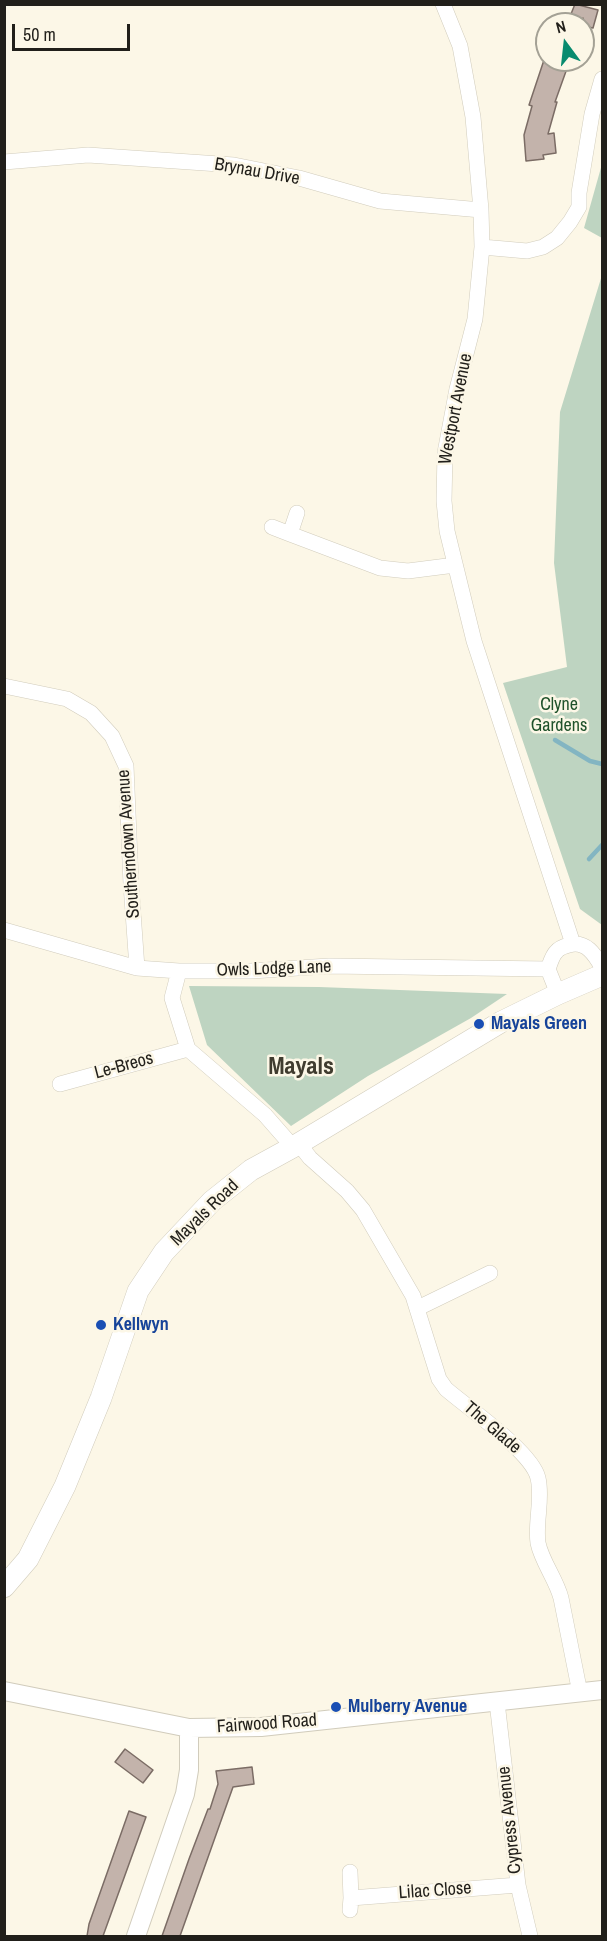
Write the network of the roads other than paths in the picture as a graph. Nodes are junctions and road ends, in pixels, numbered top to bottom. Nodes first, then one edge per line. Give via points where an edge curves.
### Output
1 (442, 4) edge
2 (603, 79) edge
3 (4, 162) edge
4 (481, 210) junction
5 (482, 247) junction
6 (297, 513) dead end
7 (272, 527) dead end
8 (290, 534) junction
9 (454, 565) junction
10 (4, 686) edge
11 (4, 930) edge
12 (573, 944) junction
13 (603, 967) edge
14 (137, 968) junction
15 (548, 969) junction
16 (179, 971) junction
17 (603, 975) edge
18 (558, 994) junction
19 (188, 1049) junction
20 (60, 1084) dead end
21 (296, 1146) junction
22 (490, 1273) dead end
23 (418, 1308) junction
24 (4, 1587) edge
25 (603, 1690) edge
26 (4, 1691) edge
27 (580, 1692) junction
28 (497, 1702) junction
29 (189, 1728) junction
30 (350, 1872) dead end
31 (518, 1885) junction
32 (136, 1936) edge
33 (530, 1936) edge

1 - 4 street, Westport Avenue via 460,46 468,86
2 - 5 street via 592,114 579,207 570,222 543,247 527,251
3 - 4 street, Brynau Drive via 88,155 234,165 380,201
4 - 5 street, Westport Avenue
5 - 9 street, Westport Avenue via 475,319 444,453 444,501
6 - 8 street
7 - 8 street
8 - 9 street via 380,567 408,571
9 - 12 street, Westport Avenue via 474,641
10 - 14 street, Southerndown Avenue via 67,699 91,713 112,736 126,766
11 - 14 street, Owls Lodge Lane
12 - 13 street via 584,945
12 - 15 street via 555,952
14 - 16 street, Owls Lodge Lane
15 - 16 street, Owls Lodge Lane via 329,966
15 - 18 street
16 - 19 street via 172,998
17 - 18 main road, Mayals Road
18 - 21 main road, Mayals Road via 501,1022
19 - 20 street, Le-Breos
19 - 21 street
21 - 23 street via 363,1210
21 - 24 main road, Mayals Road via 251,1170 212,1201 165,1252 138,1291 65,1486 28,1559
22 - 23 street
23 - 27 street, The Glade via 446,1389 518,1449 533,1467 538,1479 538,1542 558,1585
25 - 27 street, Fairwood Road
26 - 29 street, Fairwood Road
27 - 28 street, Fairwood Road
28 - 29 street, Fairwood Road via 261,1727
28 - 31 street, Cypress Avenue
29 - 32 street via 185,1794
30 - 31 street, Lilac Close via 351,1904
31 - 33 street, Cypress Avenue

